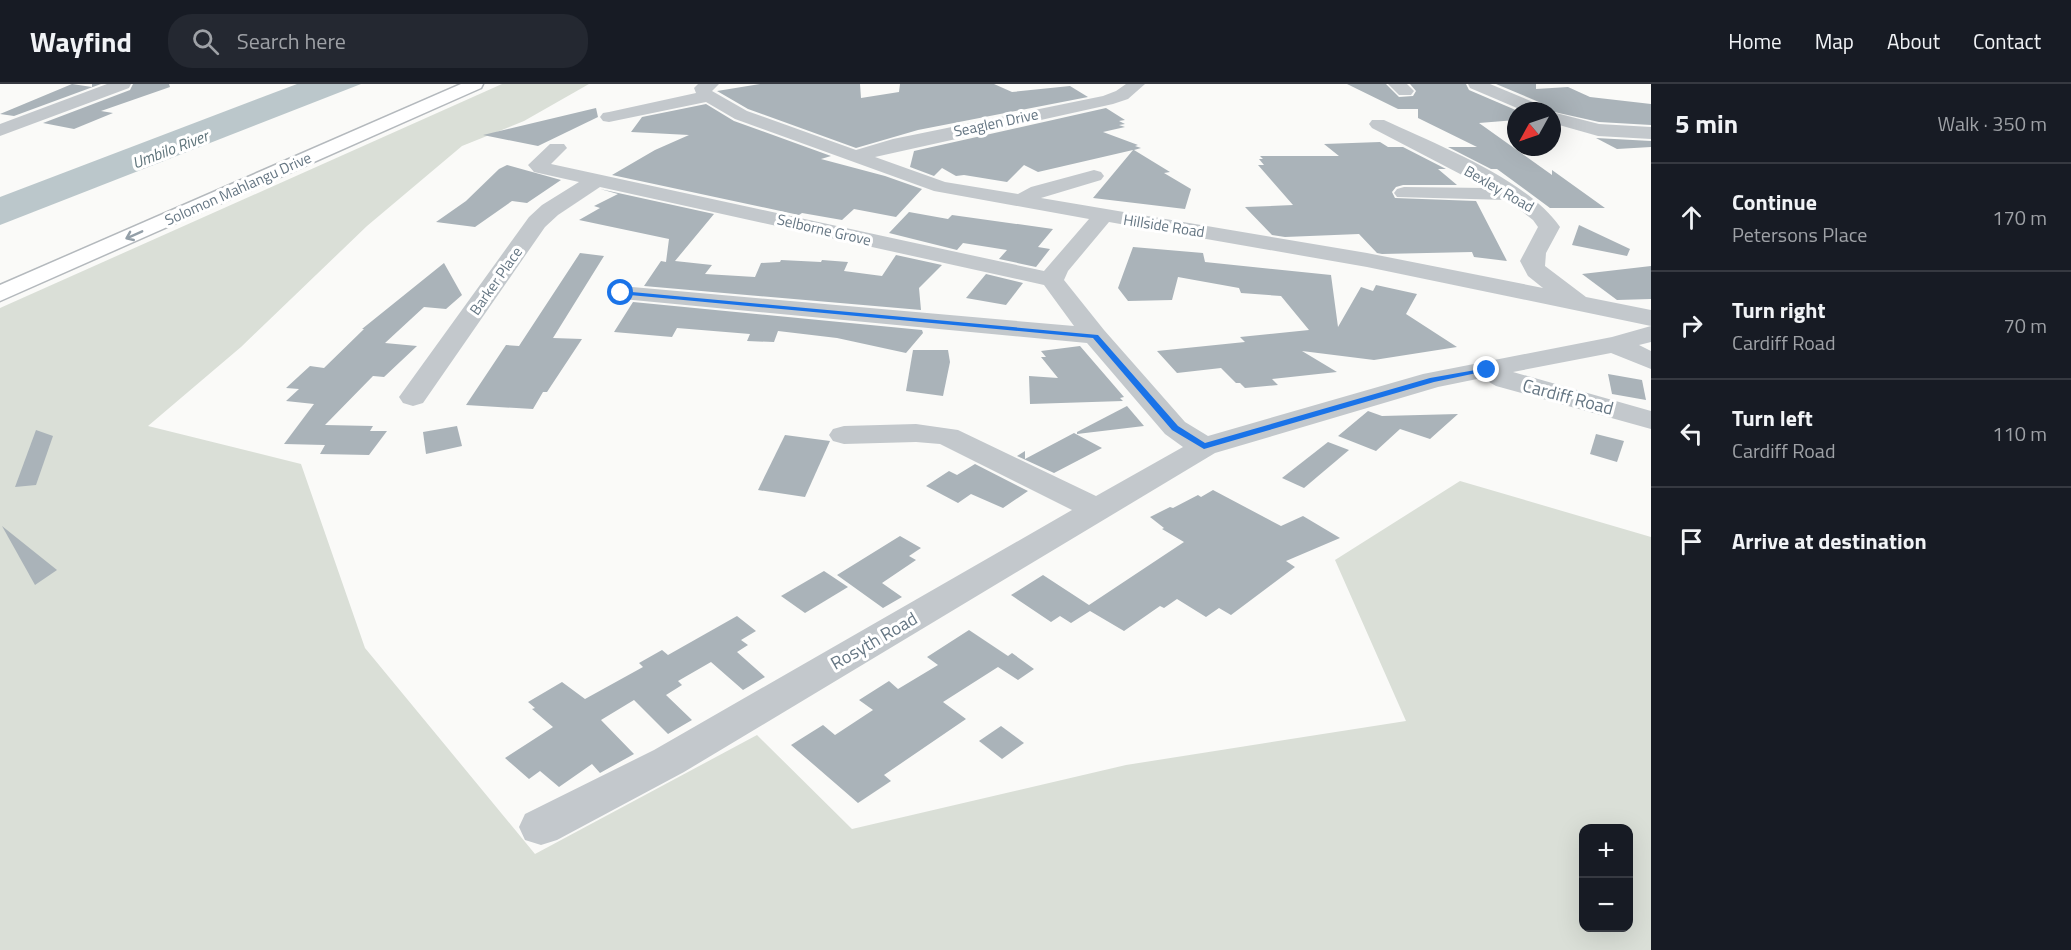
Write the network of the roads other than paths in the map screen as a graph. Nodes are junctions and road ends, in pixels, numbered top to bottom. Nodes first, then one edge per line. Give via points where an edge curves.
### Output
1 (123, 84) edge
2 (443, 84) edge
3 (475, 84) edge
4 (1137, 84) edge
5 (1476, 84) edge
6 (709, 90) edge
7 (1518, 102) edge
8 (609, 117) dead end
9 (1561, 120) edge
10 (1378, 124) dead end
11 (0, 130) edge
12 (1651, 133) edge
13 (557, 148) dead end
14 (853, 157) junction
15 (1094, 176) dead end
16 (596, 181) junction
17 (1404, 193) dead end
18 (1513, 194) junction
19 (1020, 201) junction
20 (1103, 216) junction
21 (0, 273) edge
22 (1052, 280) junction
23 (621, 293) dead end
24 (0, 294) edge
25 (1586, 306) junction
26 (1651, 318) edge
27 (1095, 336) junction
28 (1649, 352) edge
29 (1487, 370) junction
30 (413, 397) dead end
31 (1651, 420) edge
32 (844, 435) dead end
33 (1204, 447) junction
34 (1098, 510) junction
35 (541, 827) dead end

1 - 11 street
2 - 21 highway, Solomon Mahlangu Drive
3 -> 24 highway, Solomon Mahlangu Drive
4 - 14 street, Seaglen Drive via 1107,100
5 - 7 street
6 - 8 street
6 - 14 street, Hillside Road via 741,115
9 - 12 street via 1598,130
10 - 18 street, Bexley Road
13 - 16 street, Selborne Grove via 541,161 541,168
14 - 19 street, Hillside Road via 932,185
15 - 19 street via 1038,191
16 - 22 street, Selborne Grove
16 - 30 street, Barker Place via 537,222
17 - 18 street
18 - 25 street, Bexley Road via 1547,219 1549,227 1532,260 1533,267
19 - 20 street, Hillside Road
20 - 22 street via 1057,268
20 - 25 street, Hillside Road via 1348,256
22 - 27 street
23 - 27 street
25 - 26 street, Hillside Road
27 - 33 street via 1175,428
28 - 29 street, Cardiff Road via 1614,344
29 - 31 street, Cardiff Road via 1506,380
29 - 33 street, Cardiff Road via 1433,380
32 - 34 street via 916,432 947,436
33 - 34 street, Rosyth Road
34 - 35 street, Rosyth Road via 669,761

